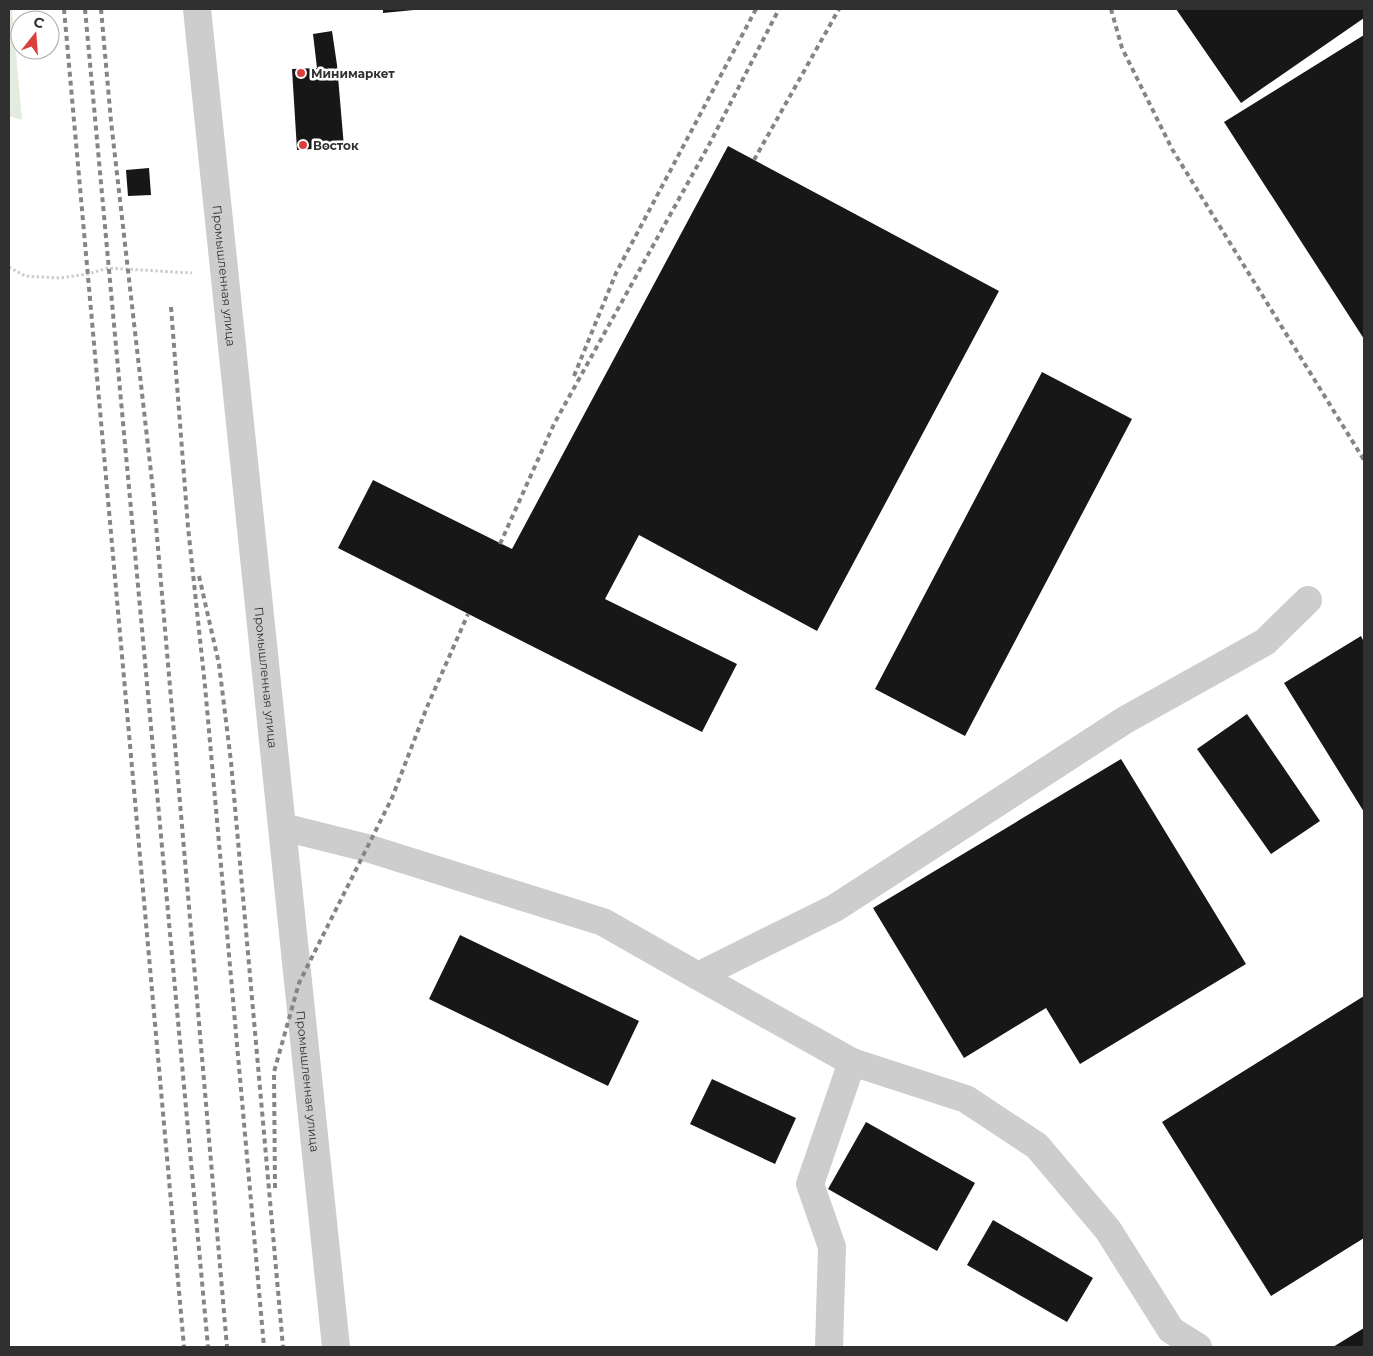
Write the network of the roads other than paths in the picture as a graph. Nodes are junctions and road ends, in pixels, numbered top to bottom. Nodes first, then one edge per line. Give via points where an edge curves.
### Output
1 (198, 9) edge
2 (1308, 600) dead end
3 (283, 827) junction
4 (698, 976) junction
5 (852, 1062) junction
6 (336, 1347) edge
7 (829, 1347) edge
8 (1198, 1347) edge

1 - 3 street, Промышленная улица
2 - 4 street via 1265,642 1126,720 835,908
3 - 4 street via 367,848 603,922
3 - 6 street, Промышленная улица
4 - 5 street
5 - 7 street via 810,1184 832,1247
5 - 8 street via 966,1099 1037,1146 1108,1230 1171,1330

